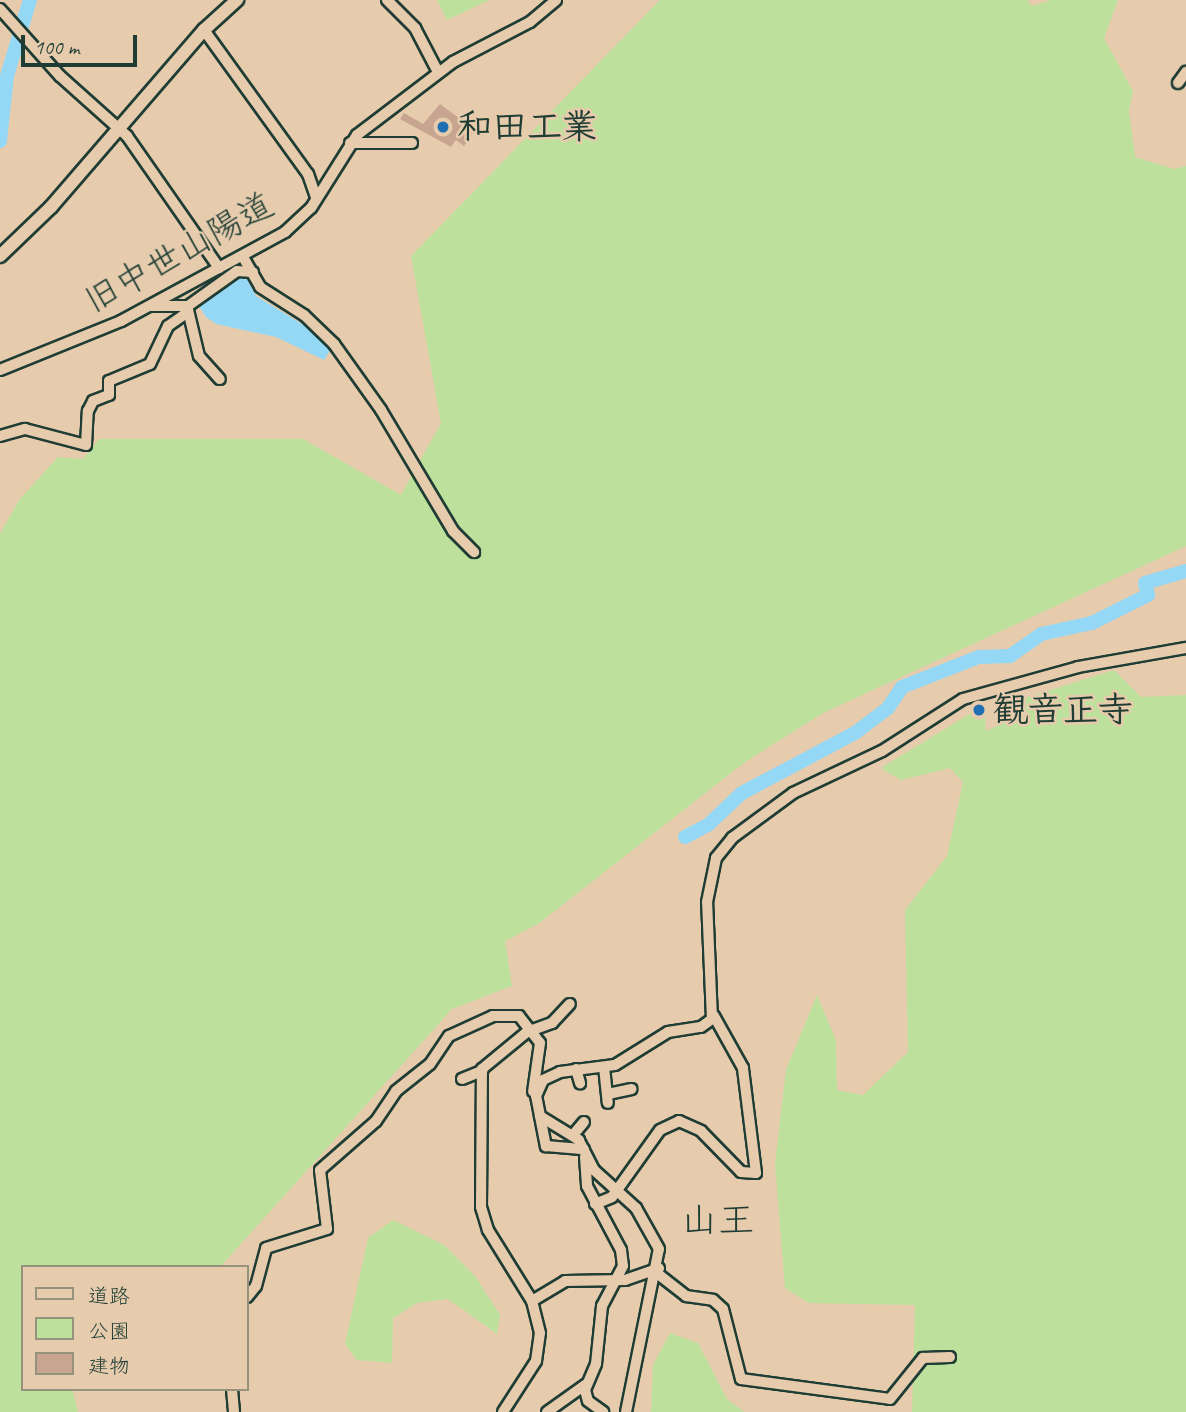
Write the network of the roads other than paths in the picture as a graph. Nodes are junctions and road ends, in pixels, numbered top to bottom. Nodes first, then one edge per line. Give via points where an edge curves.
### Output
1 (237, 0) edge
2 (387, 0) edge
3 (556, 0) edge
4 (0, 9) edge
5 (204, 30) junction
6 (439, 72) junction
7 (1186, 72) edge
8 (1178, 83) dead end
9 (120, 128) junction
10 (349, 143) junction
11 (412, 143) dead end
12 (316, 197) junction
13 (0, 256) edge
14 (243, 257) junction
15 (216, 270) junction
16 (253, 272) junction
17 (200, 296) junction
18 (151, 306) junction
19 (188, 309) junction
20 (0, 370) edge
21 (220, 379) dead end
22 (0, 436) edge
23 (474, 552) dead end
24 (1186, 648) edge
25 (570, 1004) dead end
26 (714, 1017) junction
27 (533, 1029) junction
28 (604, 1067) junction
29 (576, 1069) junction
30 (482, 1071) junction
31 (462, 1079) dead end
32 (580, 1083) dead end
33 (631, 1089) dead end
34 (539, 1113) junction
35 (584, 1122) dead end
36 (573, 1135) junction
37 (585, 1151) junction
38 (615, 1190) junction
39 (595, 1204) junction
40 (590, 1221) dead end
41 (603, 1221) junction
42 (659, 1271) junction
43 (618, 1278) junction
44 (248, 1296) edge
45 (532, 1301) junction
46 (950, 1357) dead end
47 (585, 1385) junction
48 (232, 1391) edge
49 (234, 1412) edge
50 (503, 1412) edge
51 (547, 1412) edge
52 (603, 1412) edge
53 (626, 1412) edge

1 - 5 main road
2 - 6 street via 415,28
3 - 6 street, 旧中世山陽道 via 530,22
4 - 9 street via 60,76
5 - 9 main road
5 - 12 street via 308,174
6 - 10 street, 旧中世山陽道
7 - 8 street
9 - 13 main road
9 - 15 street
10 - 11 street
10 - 12 street, 旧中世山陽道
12 - 14 street, 旧中世山陽道 via 285,232
14 - 15 street, 旧中世山陽道
14 - 16 street
15 - 17 street
15 - 18 street, 旧中世山陽道
16 - 17 street via 237,271
16 - 23 street via 260,287 304,315 334,344 381,410 453,531
17 - 19 street
18 - 19 street
18 - 20 street, 旧中世山陽道
19 - 21 street via 199,356
19 - 22 street via 167,326 150,364 109,381 109,395 93,401 86,445 25,429
24 - 26 street via 1078,667 963,699 882,751 793,793 732,838 716,858 707,902
25 - 27 street via 552,1023
26 - 28 street via 701,1027 668,1032
26 - 38 street via 743,1069 756,1172 741,1172 701,1132 679,1121 660,1130
27 - 30 street
27 - 34 street via 540,1043 531,1103
27 - 44 street via 519,1016 502,1013 449,1036 423,1071 396,1091 376,1121 320,1170 327,1229 266,1248 256,1286
28 - 29 street
28 - 33 street via 608,1098
29 - 32 street
29 - 34 street via 543,1080
30 - 31 street
30 - 45 street via 481,1208 488,1230
34 - 36 street
34 - 37 street via 546,1146
35 - 36 street
36 - 37 street
37 - 38 street
37 - 39 street via 587,1186
38 - 39 street
38 - 42 street via 648,1225 659,1249
39 - 41 street
40 - 41 street
41 - 43 street via 621,1250
42 - 43 street
42 - 46 street via 686,1296 713,1300 723,1309 741,1379 891,1399 923,1358
42 - 53 street
43 - 45 street via 565,1281
43 - 47 street via 601,1306 596,1364
45 - 50 street via 539,1349
47 - 51 street
47 - 52 street via 588,1401
48 - 49 street

